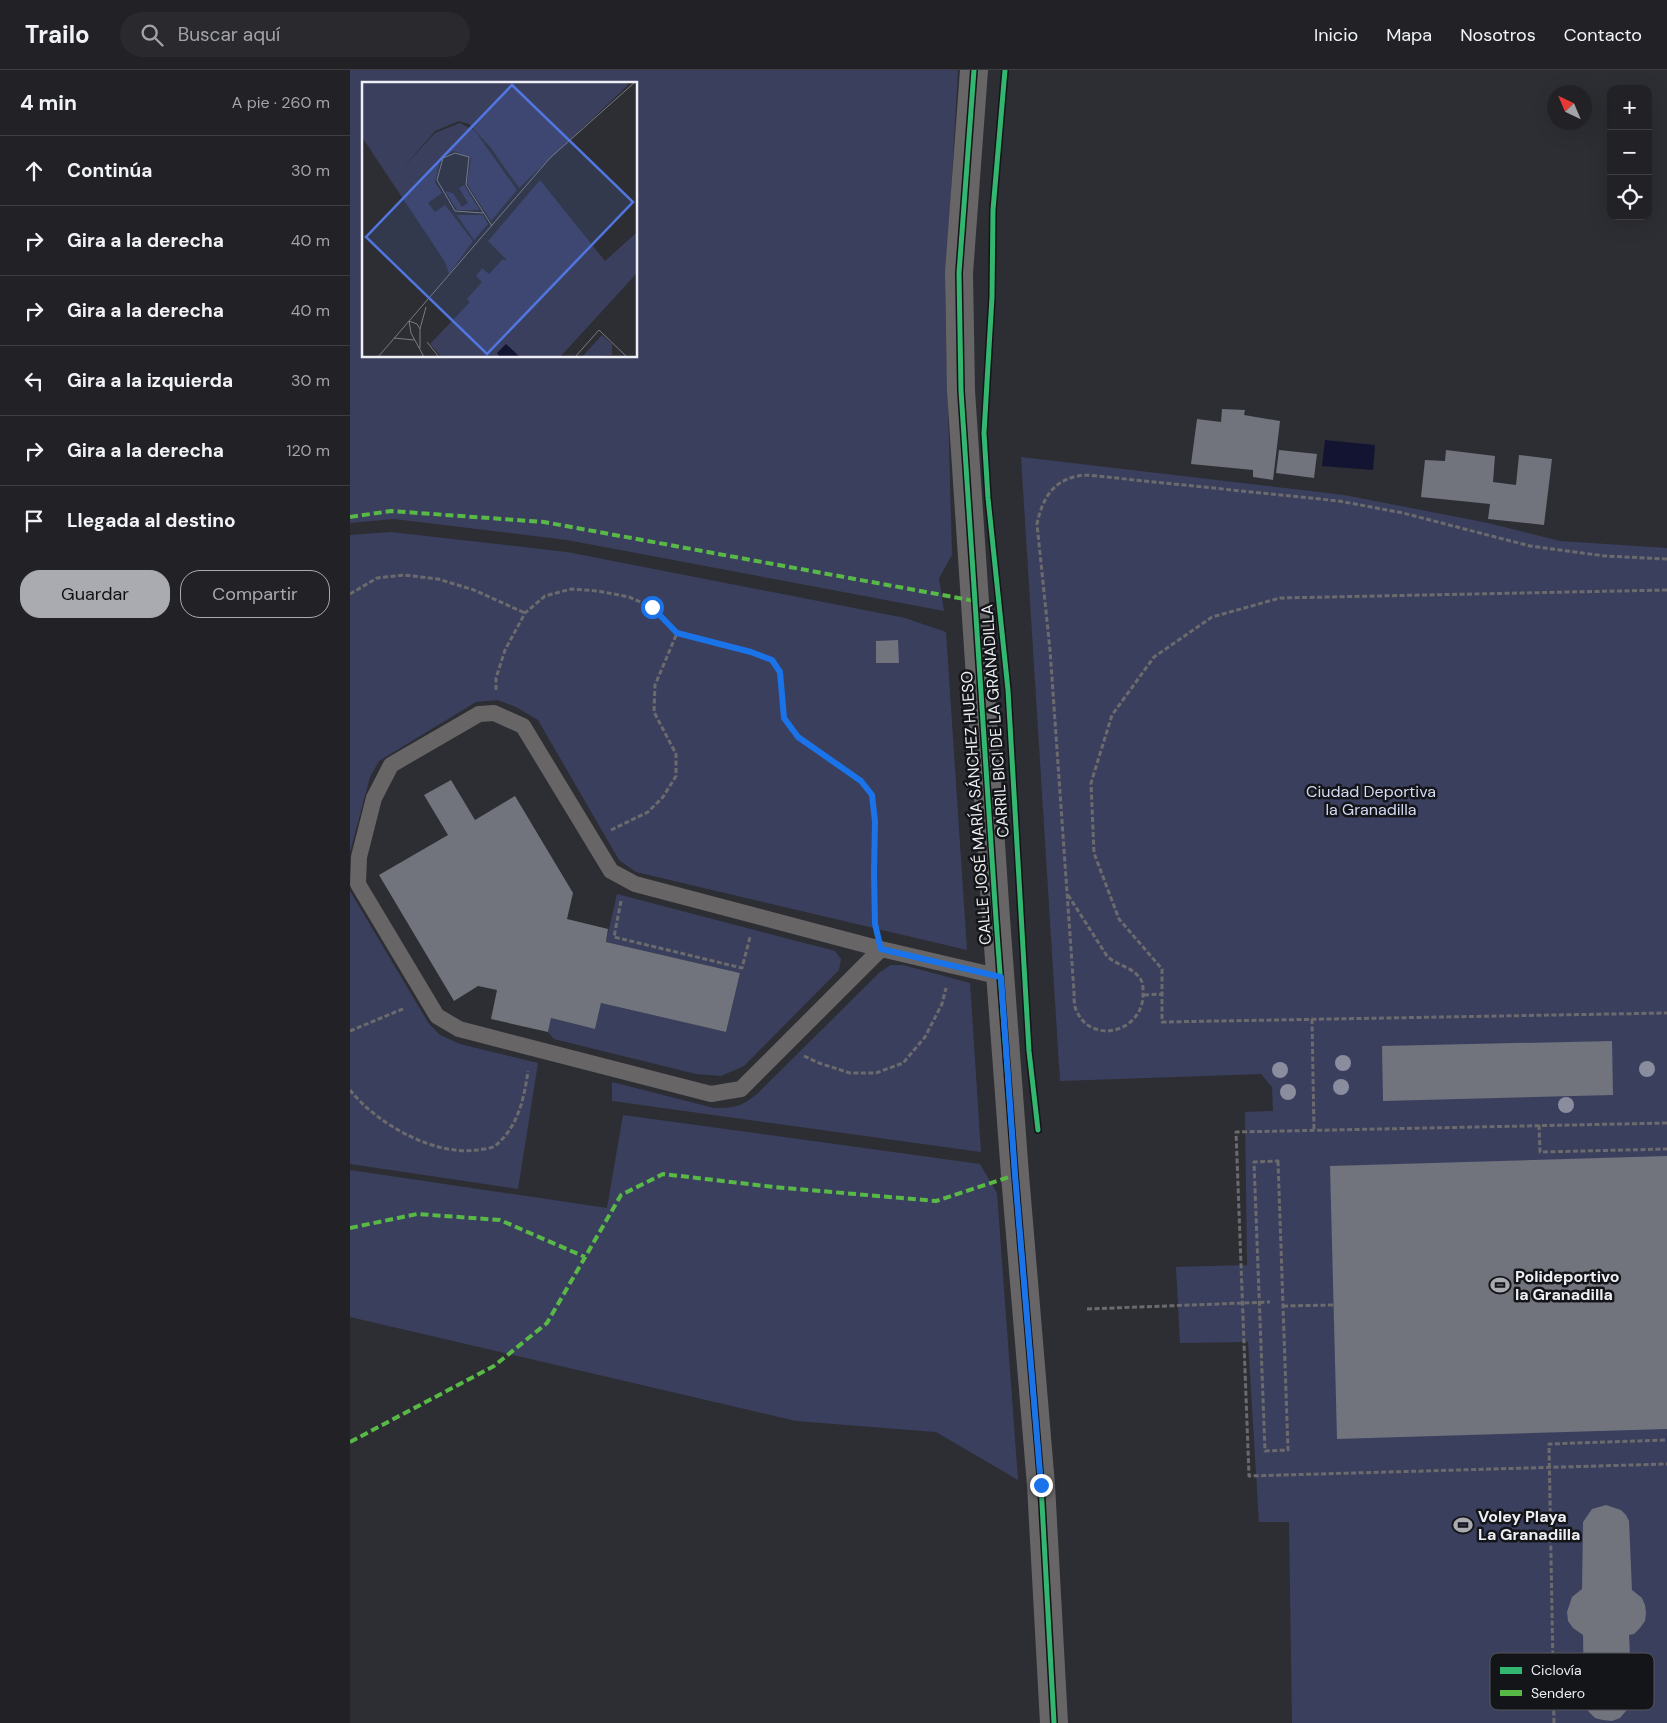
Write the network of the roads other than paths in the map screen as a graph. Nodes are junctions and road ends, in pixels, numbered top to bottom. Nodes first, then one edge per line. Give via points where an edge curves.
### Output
1 (974, 70) edge
2 (881, 949) junction
3 (1001, 977) junction
4 (1054, 1723) edge

1 - 3 street, CALLE JOSÉ MARÍA SÁNCHEZ HUESO via 958,273 961,391
2 - 2 lane via 635,884 611,871 523,726 494,713 479,714 391,765 374,798 359,858 358,884 437,1016 458,1029 711,1094 741,1089
2 - 3 lane
3 - 4 street, CALLE JOSÉ MARÍA SÁNCHEZ HUESO via 1041,1485

